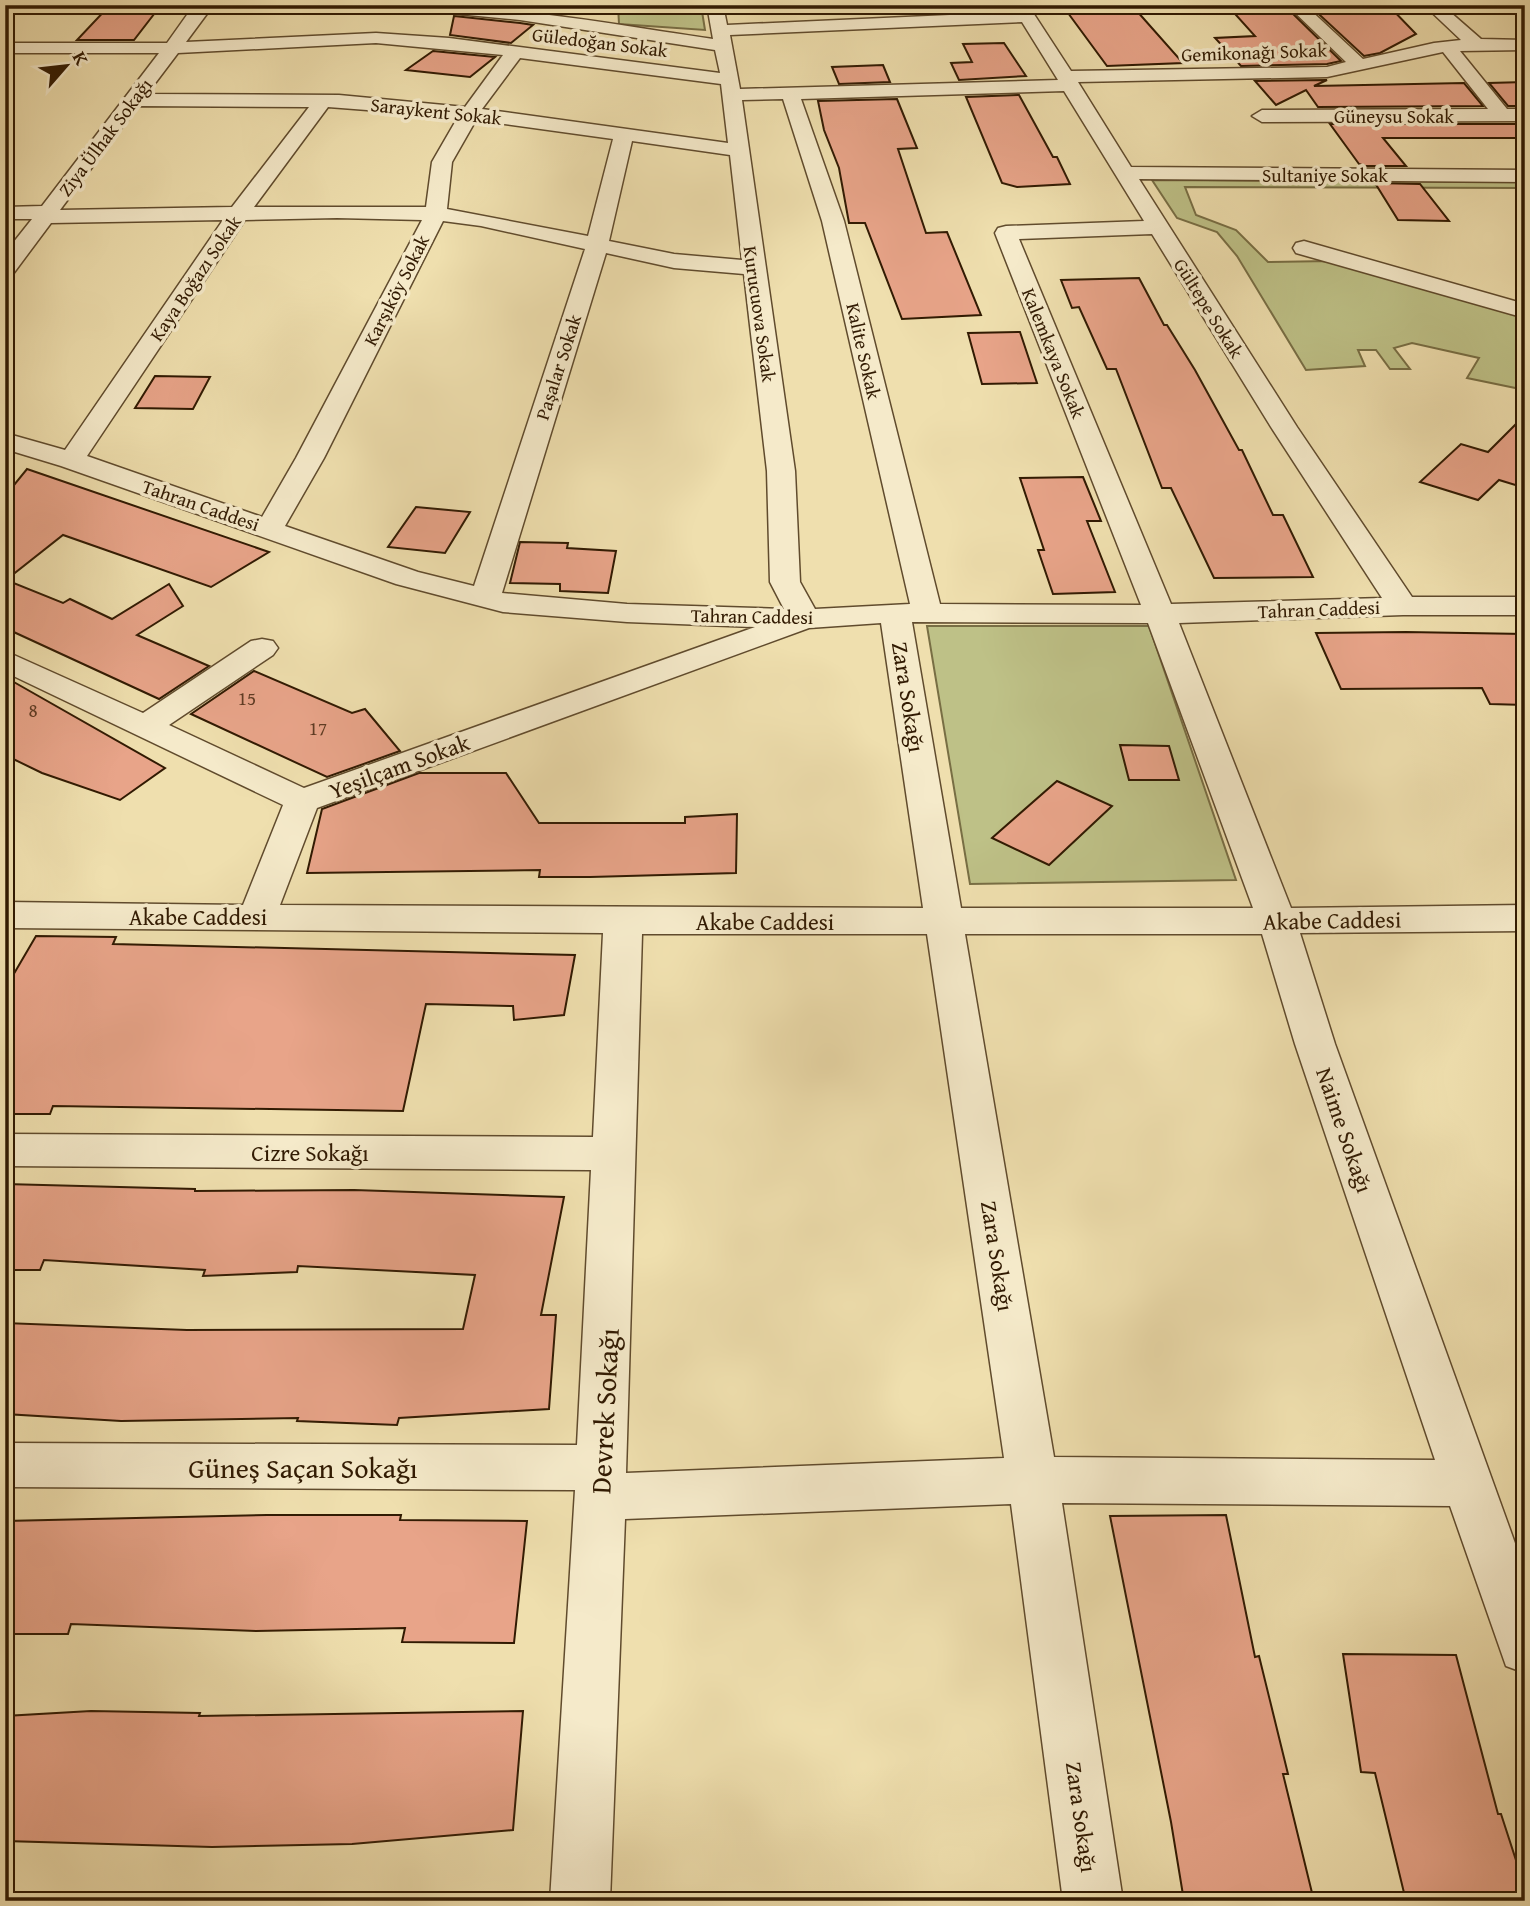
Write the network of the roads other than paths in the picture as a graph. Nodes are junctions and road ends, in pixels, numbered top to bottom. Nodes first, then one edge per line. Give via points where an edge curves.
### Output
1 (306, 5) edge
2 (415, 5) edge
3 (715, 5) edge
4 (1295, 5) edge
5 (1432, 5) edge
6 (203, 6) edge
7 (521, 10) edge
8 (1024, 11) edge
9 (722, 38) junction
10 (1476, 44) junction
11 (1525, 44) edge
12 (1448, 47) junction
13 (5, 48) edge
14 (30, 48) junction
15 (172, 48) junction
16 (515, 52) junction
17 (1358, 64) junction
18 (13, 66) dead end
19 (1465, 69) junction
20 (1327, 72) junction
21 (1230, 75) junction
22 (1068, 81) junction
23 (731, 87) junction
24 (789, 92) junction
25 (133, 100) junction
26 (323, 101) junction
27 (1254, 106) junction
28 (470, 113) junction
29 (1502, 116) junction
30 (1525, 116) edge
31 (624, 134) junction
32 (738, 150) junction
33 (1125, 173) junction
34 (1283, 175) junction
35 (1525, 176) edge
36 (5, 213) edge
37 (238, 214) junction
38 (436, 214) junction
39 (46, 215) junction
40 (1159, 227) junction
41 (597, 244) junction
42 (1304, 248) dead end
43 (754, 268) junction
44 (5, 269) edge
45 (1525, 311) edge
46 (5, 440) edge
47 (71, 460) junction
48 (269, 529) junction
49 (485, 598) junction
50 (1403, 606) junction
51 (1525, 606) edge
52 (911, 613) junction
53 (1160, 614) junction
54 (805, 619) junction
55 (262, 648) dead end
56 (5, 660) edge
57 (146, 726) junction
58 (302, 801) junction
59 (5, 915) edge
60 (257, 916) junction
61 (1525, 918) edge
62 (624, 921) junction
63 (946, 921) junction
64 (1277, 921) junction
65 (5, 1150) edge
66 (615, 1154) junction
67 (5, 1465) edge
68 (1033, 1480) junction
69 (601, 1482) junction
70 (1468, 1483) junction
71 (1525, 1647) edge
72 (580, 1901) edge
73 (1094, 1901) edge

1 - 6 street
2 - 7 street
3 - 9 street, Kurucuova Sokak
4 - 17 street
5 - 10 street
6 - 15 street, Ziya Ülhak Sokağı
7 - 9 street
8 - 9 street
8 - 22 street, Gültepe Sokak
9 - 23 street, Kurucuova Sokak
10 - 11 street, Gemikonağı Sokak
10 - 12 street, Gemikonağı Sokak
12 - 17 street, Gemikonağı Sokak
12 - 19 street
13 - 14 street, Güledoğan Sokak
14 - 15 street, Güledoğan Sokak
14 - 18 street
15 - 16 street, Güledoğan Sokak via 376,38
15 - 25 street, Ziya Ülhak Sokağı
16 - 23 street, Güledoğan Sokak
16 - 28 street, Karşıköy Sokak
17 - 20 street, Gemikonağı Sokak
19 - 20 street
19 - 29 street
20 - 21 street, Gemikonağı Sokak
21 - 22 street, Gemikonağı Sokak
21 - 27 street
22 - 24 street, Gemikonağı Sokak
22 - 33 street, Gültepe Sokak
23 - 24 street, Güledoğan Sokak
23 - 32 street, Kurucuova Sokak
24 - 52 street, Kalite Sokak via 833,221
25 - 26 street, Saraykent Sokak
25 - 39 street, Ziya Ülhak Sokağı
26 - 28 street, Saraykent Sokak
26 - 37 street, Kaya Boğazı Sokak
27 - 29 street, Güneysu Sokak
27 - 34 street
28 - 31 street, Saraykent Sokak
28 - 38 street, Karşıköy Sokak via 442,162
29 - 30 street, Güneysu Sokak
31 - 32 street, Saraykent Sokak
31 - 41 street, Paşalar Sokak
32 - 43 street, Kurucuova Sokak
33 - 34 street, Sultaniye Sokak
33 - 40 street, Gültepe Sokak
34 - 35 street, Sultaniye Sokak
36 - 39 street
37 - 38 street
37 - 39 street
37 - 47 street, Kaya Boğazı Sokak
38 - 41 street
38 - 48 street, Karşıköy Sokak
39 - 44 street, Ziya Ülhak Sokağı
40 - 50 street, Gültepe Sokak
40 - 53 street, Kalemkaya Sokak via 1006,233
41 - 43 street via 674,261
41 - 49 street, Paşalar Sokak
42 - 45 street
43 - 54 street, Kurucuova Sokak via 781,471 785,582
46 - 47 street, Tahran Caddesi
47 - 48 street, Tahran Caddesi
48 - 49 street, Tahran Caddesi via 407,578
49 - 54 street, Tahran Caddesi via 626,613
50 - 51 street, Tahran Caddesi
50 - 53 street, Tahran Caddesi
52 - 53 street, Tahran Caddesi
52 - 54 street, Tahran Caddesi
52 - 63 street, Zara Sokağı
53 - 64 street, Naime Sokağı
54 - 58 street, Yeşilçam Sokak
55 - 57 street
56 - 57 street, Yeşilçam Sokak
57 - 58 street, Yeşilçam Sokak
58 - 60 street
59 - 60 street, Akabe Caddesi
60 - 62 street, Akabe Caddesi
61 - 64 street, Akabe Caddesi
62 - 63 street, Akabe Caddesi
62 - 66 street, Devrek Sokağı
63 - 64 street, Akabe Caddesi
63 - 68 street, Zara Sokağı
64 - 70 street, Naime Sokağı via 1315,1044
65 - 66 street, Cizre Sokağı
66 - 69 street, Devrek Sokağı
67 - 69 street, Güneş Saçan Sokağı
68 - 69 street, Güneş Saçan Sokağı
68 - 70 street, Güneş Saçan Sokağı
68 - 73 street, Zara Sokağı
69 - 72 street, Devrek Sokağı
70 - 71 street, Naime Sokağı

